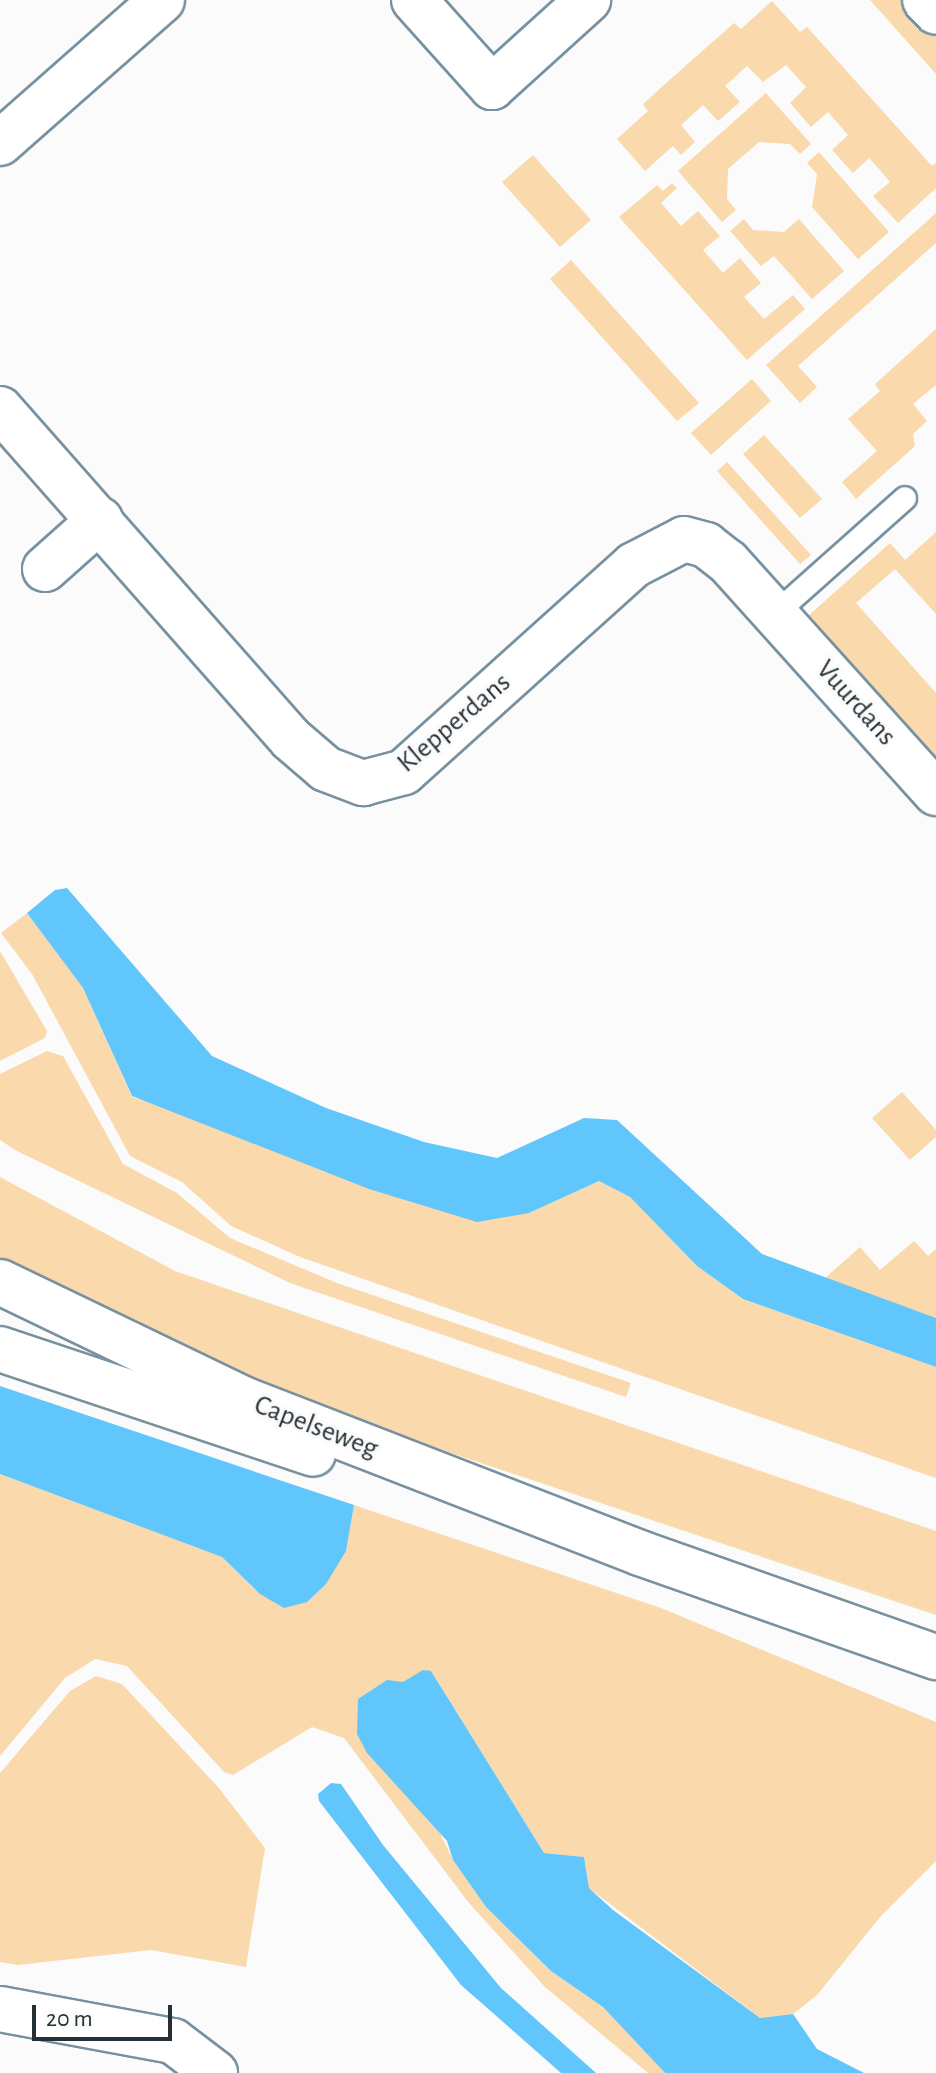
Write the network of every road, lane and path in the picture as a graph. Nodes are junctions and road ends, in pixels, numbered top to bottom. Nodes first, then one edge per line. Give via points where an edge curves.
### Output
1 (162, 0) edge
2 (414, 0) edge
3 (588, 0) edge
4 (925, 0) edge
5 (936, 12) edge
6 (0, 143) edge
7 (0, 409) edge
8 (905, 498) dead end
9 (100, 520) junction
10 (684, 539) joint
11 (45, 569) dead end
12 (775, 614) junction
13 (936, 793) edge
14 (0, 1282) edge
15 (0, 1349) edge
16 (640, 1553) junction
17 (936, 1657) edge
18 (0, 2009) edge
19 (215, 2073) edge

1 - 6 street
2 - 3 street via 492,87
4 - 5 street
7 - 9 street, Klepperdans
8 - 12 lane
9 - 10 street, Klepperdans via 291,739 326,769 363,783 404,772 634,565
9 - 11 street
10 - 12 street, Vuurdans via 706,545 728,562
12 - 13 street, Vuurdans
14 - 16 street, Capelseweg via 243,1399
15 - 16 street, Capelseweg via 236,1431
16 - 17 street, Capelseweg
18 - 19 street via 173,2041

